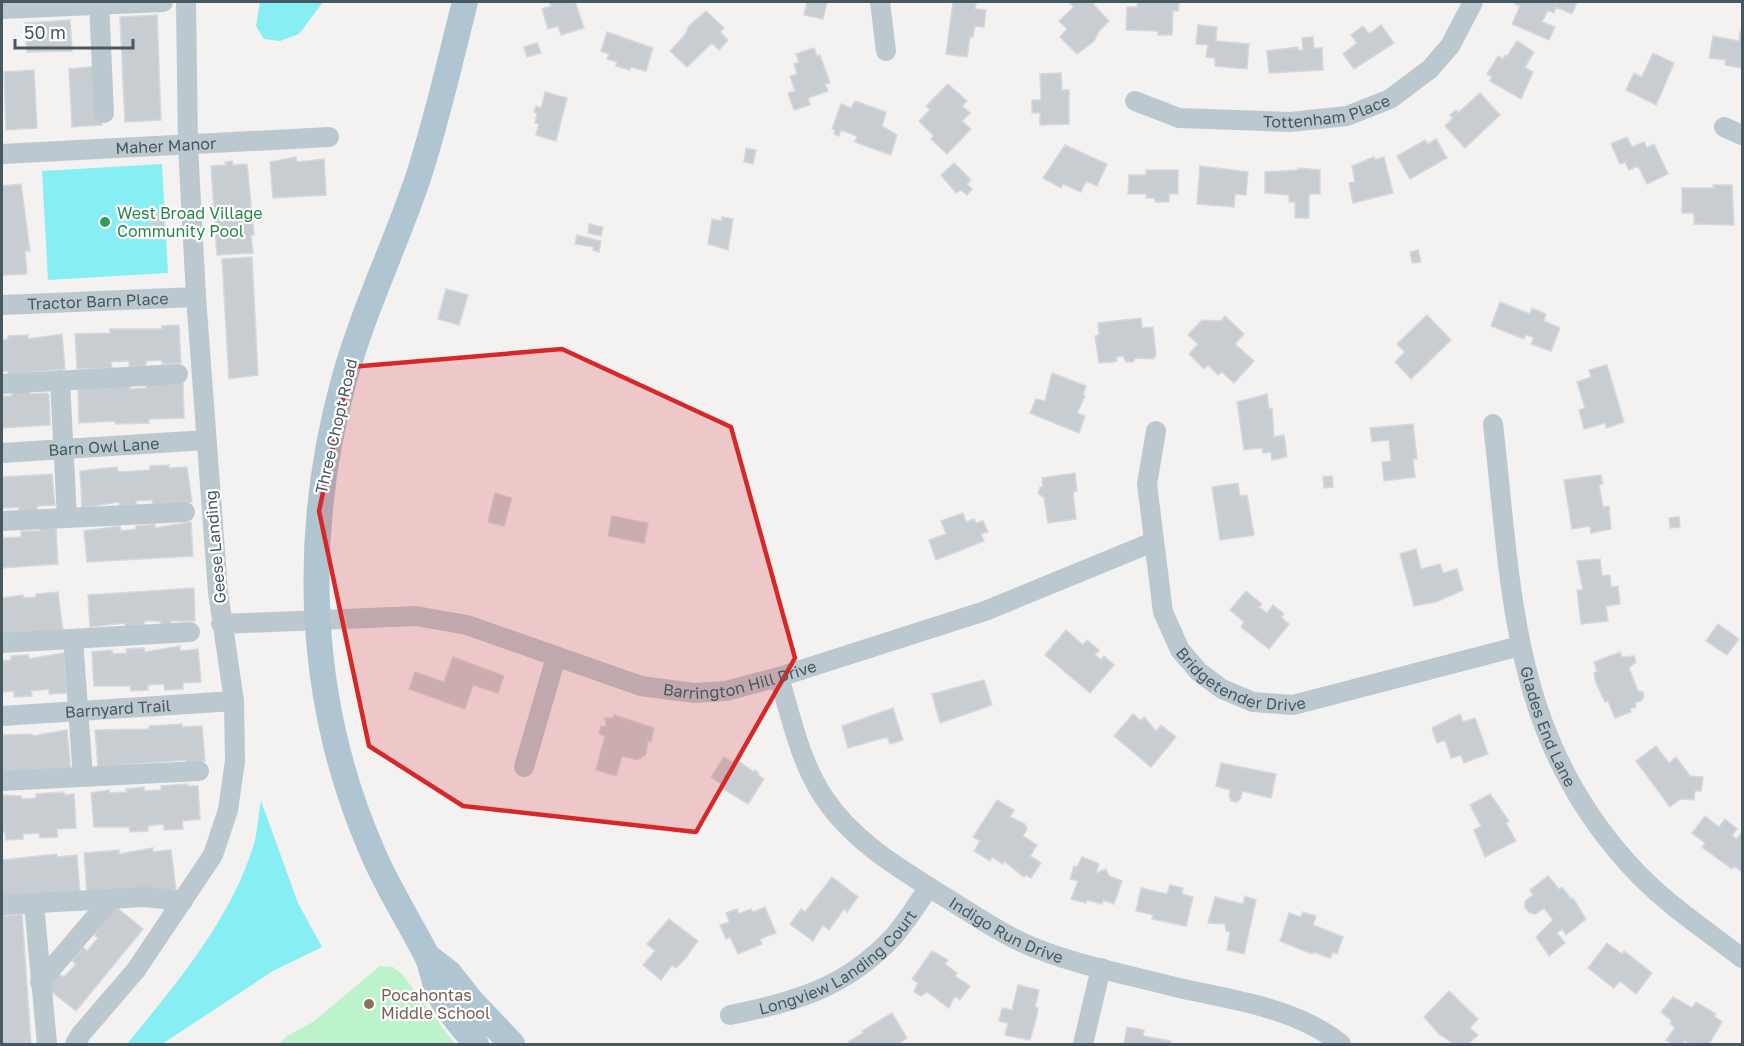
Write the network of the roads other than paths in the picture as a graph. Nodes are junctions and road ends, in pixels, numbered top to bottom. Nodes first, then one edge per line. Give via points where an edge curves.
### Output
1 (163, 2) edge
2 (186, 2) edge
3 (465, 2) edge
4 (880, 2) edge
5 (1473, 2) edge
6 (99, 3) edge
7 (2, 9) edge
8 (886, 51) dead end
9 (1136, 101) dead end
10 (104, 113) dead end
11 (1724, 127) dead end
12 (1743, 135) edge
13 (328, 137) dead end
14 (188, 146) junction
15 (2, 154) edge
16 (196, 297) junction
17 (2, 305) edge
18 (178, 374) dead end
19 (60, 380) junction
20 (2, 384) edge
21 (1493, 424) dead end
22 (1156, 431) dead end
23 (206, 441) junction
24 (64, 449) junction
25 (2, 453) edge
26 (185, 512) dead end
27 (67, 518) junction
28 (2, 521) edge
29 (1153, 542) junction
30 (317, 621) junction
31 (221, 624) junction
32 (190, 632) dead end
33 (73, 639) junction
34 (2, 643) edge
35 (1520, 646) junction
36 (556, 657) junction
37 (779, 678) junction
38 (234, 701) junction
39 (78, 710) junction
40 (2, 716) edge
41 (524, 767) dead end
42 (199, 771) dead end
43 (83, 777) junction
44 (2, 781) edge
45 (929, 887) junction
46 (111, 899) junction
47 (183, 901) junction
48 (34, 904) junction
49 (2, 905) edge
50 (427, 955) junction
51 (1743, 958) edge
52 (1101, 968) junction
53 (40, 982) junction
54 (730, 1016) dead end
55 (47, 1044) edge
56 (75, 1044) edge
57 (476, 1044) edge
58 (512, 1044) edge
59 (1083, 1044) edge
60 (1341, 1044) edge

1 - 6 street
2 - 14 street, Geese Landing
3 - 30 main road, Three Chopt Road via 418,177 356,341 341,392 325,460 319,508
4 - 8 street
5 - 9 street, Tottenham Place via 1460,30 1430,69 1390,99 1347,116 1290,122 1179,118
6 - 7 street
6 - 10 street
11 - 12 street
13 - 14 street, Maher Manor
14 - 15 street, Maher Manor
14 - 16 street, Geese Landing
16 - 17 street, Tractor Barn Place
16 - 23 street, Geese Landing
18 - 19 street
19 - 20 street
19 - 24 street
21 - 35 street, Glades End Lane
22 - 29 street, Bridgetender Drive via 1147,484
23 - 24 street, Barn Owl Lane
23 - 31 street, Geese Landing
24 - 25 street, Barn Owl Lane
24 - 27 street
26 - 27 street
27 - 28 street
29 - 35 street, Bridgetender Drive via 1163,612 1180,650 1209,681 1253,702 1280,706 1317,701
29 - 37 street, Barrington Hill Drive via 985,611
30 - 31 street, Barrington Hill Drive
30 - 36 street, Barrington Hill Drive via 416,616 467,625
30 - 50 main road, Three Chopt Road via 335,740 357,815 392,895
31 - 38 street, Geese Landing
32 - 33 street
33 - 34 street
33 - 39 street
35 - 51 street, Glades End Lane via 1539,717 1554,753 1604,836 1664,898
36 - 37 street, Barrington Hill Drive via 641,686 694,693 726,691
36 - 41 street
37 - 45 street, Indigo Run Drive via 812,778 837,816 864,844
38 - 39 street, Barnyard Trail
38 - 47 street, Geese Landing via 235,760 228,810 213,855
39 - 40 street, Barnyard Trail
39 - 43 street
42 - 43 street
43 - 44 street
45 - 52 street, Indigo Run Drive via 1034,948
45 - 54 street, Longview Landing Court via 895,935 840,981 780,1006
46 - 47 street
46 - 48 street
46 - 53 street
47 - 56 street, Geese Landing via 136,970
48 - 49 street
48 - 53 street
50 - 57 main road, Three Chopt Road via 438,992
50 - 58 main road, Three Chopt Road via 449,973
52 - 59 street
52 - 60 street, Indigo Run Drive via 1284,1014 1316,1026
53 - 55 street

